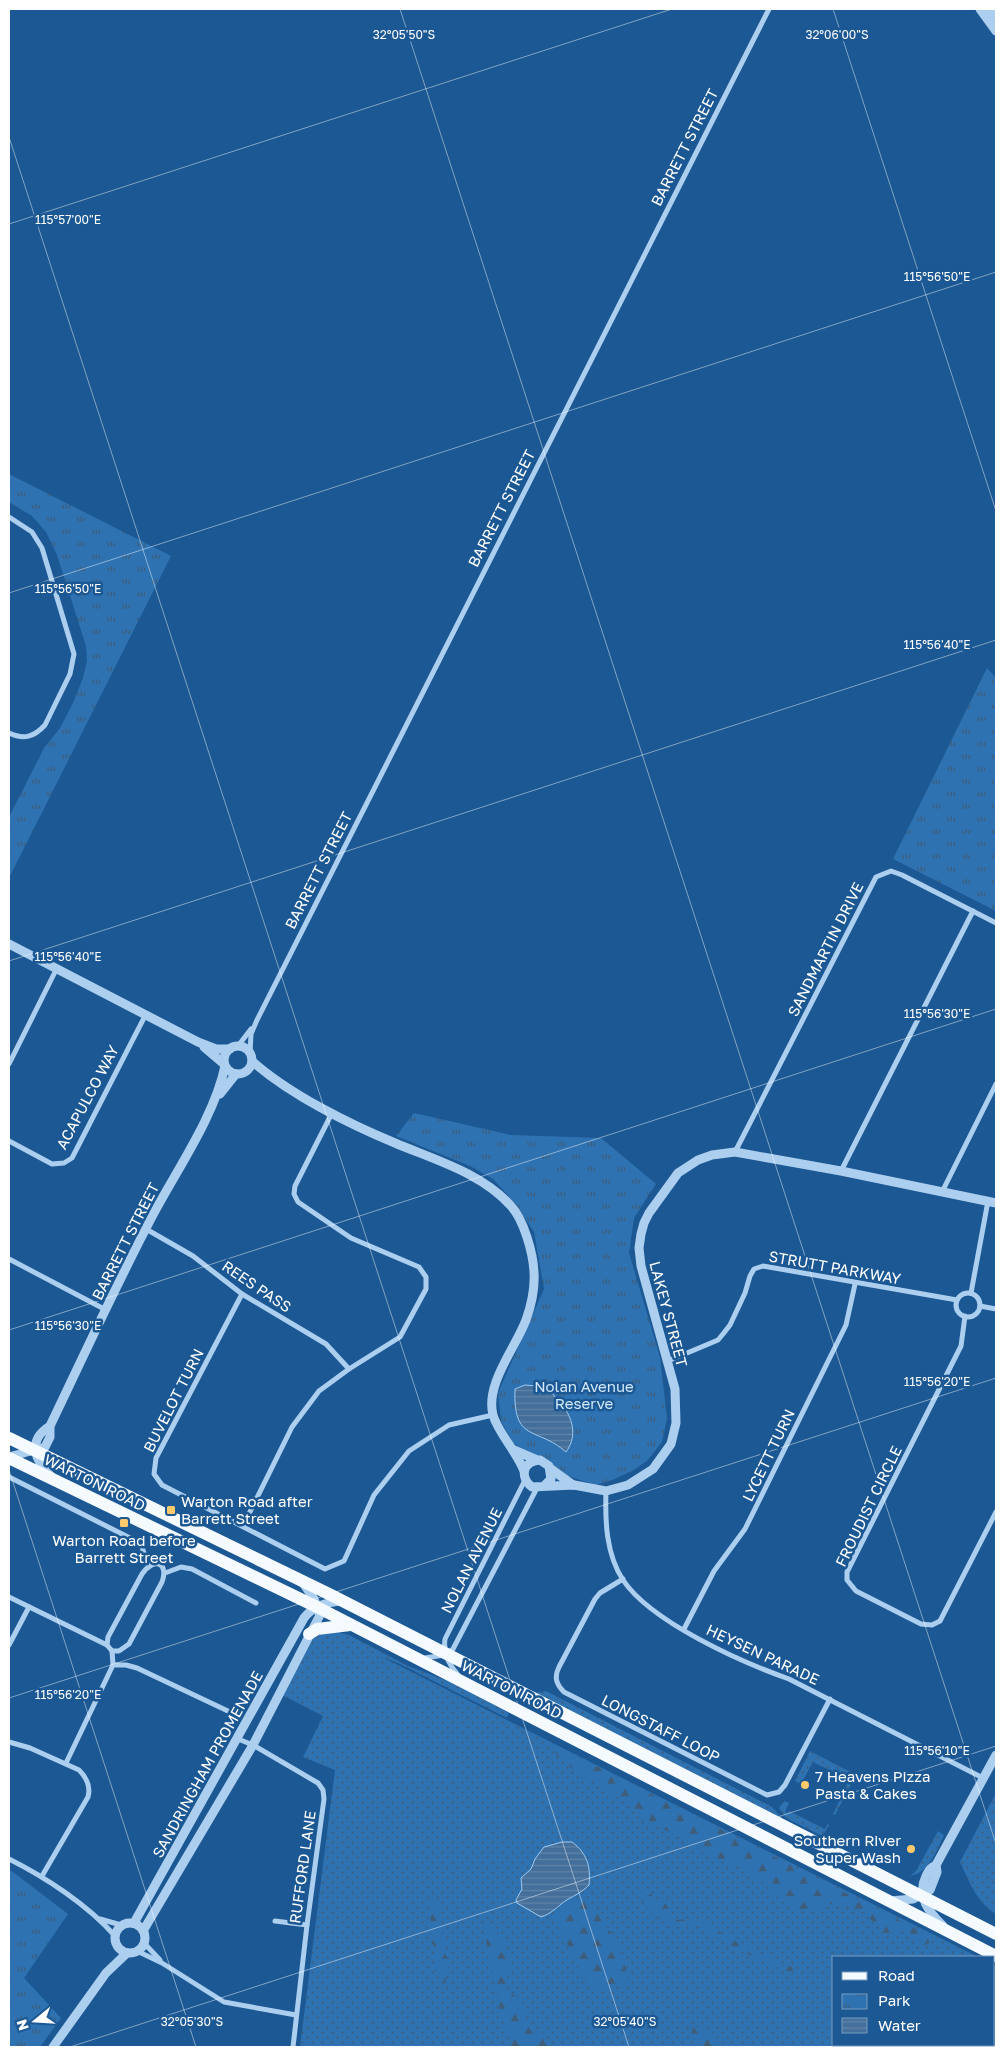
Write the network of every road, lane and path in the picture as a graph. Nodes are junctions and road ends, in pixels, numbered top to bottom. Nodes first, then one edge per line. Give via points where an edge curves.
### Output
1 (769, 9) edge
2 (980, 9) edge
3 (990, 9) edge
4 (996, 18) edge
5 (996, 31) edge
6 (9, 517) edge
7 (9, 733) edge
8 (973, 911) junction
9 (996, 923) edge
10 (9, 944) edge
11 (57, 968) junction
12 (146, 1014) junction
13 (257, 1020) junction
14 (198, 1042) junction
15 (234, 1048) junction
16 (251, 1058) junction
17 (9, 1064) edge
18 (225, 1065) junction
19 (240, 1073) junction
20 (268, 1076) junction
21 (996, 1084) edge
22 (217, 1098) junction
23 (332, 1113) junction
24 (9, 1141) edge
25 (735, 1152) junction
26 (841, 1171) junction
27 (942, 1192) junction
28 (992, 1202) edge
29 (146, 1229) junction
30 (9, 1259) edge
31 (855, 1284) junction
32 (970, 1293) junction
33 (242, 1294) junction
34 (957, 1300) junction
35 (980, 1306) junction
36 (996, 1309) edge
37 (106, 1310) junction
38 (965, 1316) junction
39 (668, 1361) junction
40 (349, 1370) junction
41 (493, 1415) junction
42 (9, 1438) edge
43 (35, 1450) junction
44 (514, 1450) junction
45 (9, 1457) edge
46 (537, 1460) junction
47 (551, 1469) junction
48 (525, 1476) junction
49 (9, 1477) edge
50 (58, 1482) junction
51 (574, 1485) junction
52 (541, 1487) junction
53 (606, 1491) junction
54 (996, 1512) edge
55 (243, 1526) junction
56 (148, 1565) junction
57 (164, 1573) junction
58 (623, 1579) junction
59 (302, 1581) junction
60 (9, 1597) edge
61 (342, 1601) junction
62 (256, 1603) dead end
63 (29, 1607) junction
64 (317, 1608) junction
65 (350, 1625) junction
66 (684, 1629) junction
67 (309, 1634) junction
68 (9, 1646) edge
69 (107, 1646) junction
70 (112, 1651) junction
71 (446, 1653) junction
72 (412, 1656) junction
73 (113, 1664) junction
74 (471, 1687) junction
75 (830, 1699) junction
76 (230, 1712) dead end
77 (238, 1739) junction
78 (9, 1742) edge
79 (253, 1745) junction
80 (996, 1755) edge
81 (66, 1763) junction
82 (984, 1779) junction
83 (9, 1859) edge
84 (42, 1876) junction
85 (922, 1896) junction
86 (890, 1901) junction
87 (97, 1918) junction
88 (275, 1922) dead end
89 (134, 1923) junction
90 (121, 1925) junction
91 (306, 1926) junction
92 (143, 1930) junction
93 (950, 1932) junction
94 (996, 1934) edge
95 (115, 1936) junction
96 (144, 1943) junction
97 (117, 1946) junction
98 (137, 1951) junction
99 (127, 1953) junction
100 (996, 1956) edge
101 (162, 1963) junction
102 (106, 1973) junction
103 (296, 2015) junction
104 (53, 2047) edge
105 (293, 2047) edge

1 - 13 street, BARRETT STREET
2 - 5 street
3 - 4 street
6 - 7 street via 32,532 39,544 74,654 70,674 45,725 31,736
8 - 9 street, SANDMARTIN DRIVE
8 - 25 street, SANDMARTIN DRIVE via 891,871 876,877
8 - 26 street
10 - 11 street
11 - 12 street
11 - 17 street
12 - 14 street
12 - 24 street, ACAPULCO WAY via 72,1158 52,1164
13 - 15 street, BARRETT STREET
13 - 16 street, BARRETT STREET via 251,1034
14 - 15 street via 216,1049
14 - 18 street
15 - 16 street via 245,1048
15 - 18 street via 225,1055
16 - 19 street via 249,1068
16 - 20 street
18 - 19 street via 232,1073
18 - 22 street, BARRETT STREET
19 - 20 street
19 - 22 street, BARRETT STREET
20 - 23 street
21 - 27 street
22 - 29 street, BARRETT STREET
23 - 40 street via 295,1186 298,1202 351,1238 419,1267 424,1271 427,1284 400,1337
23 - 41 street via 471,1175 512,1206 534,1256 535,1284 526,1320 494,1388
25 - 26 street, LAKEY STREET
25 - 39 street, LAKEY STREET via 712,1155 686,1166 644,1223 639,1248 641,1266
26 - 27 street, LAKEY STREET
27 - 28 street, LAKEY STREET
28 - 32 street
29 - 33 street, REES PASS via 193,1256
29 - 37 street, BARRETT STREET
30 - 37 street
31 - 34 street, STRUTT PARKWAY
31 - 39 street, STRUTT PARKWAY via 773,1267 754,1268 730,1325 718,1340
31 - 66 street, LYCETT TURN via 846,1326 745,1529 714,1571
32 - 34 street via 961,1295
32 - 35 street via 976,1296
33 - 40 street, REES PASS via 326,1344
33 - 55 street, BUVELOT TURN via 156,1458 154,1474 162,1485
34 - 38 street via 958,1312
35 - 36 street
35 - 38 street via 976,1313
37 - 43 street, BARRETT STREET via 50,1426 50,1437 45,1447
38 - 54 street, FROUDIST CIRCLE via 961,1346 858,1550 847,1580 856,1592 921,1624 932,1625 940,1621
39 - 53 street, LAKEY STREET via 676,1423 671,1444 653,1469 628,1485
40 - 55 street via 319,1391 292,1427
41 - 44 street
41 - 55 street, BUVELOT TURN via 449,1425 409,1451 374,1495 344,1561 325,1569
42 - 43 main road, WARTON ROAD
43 - 45 street
43 - 50 street via 45,1469
43 - 59 main road, WARTON ROAD
44 - 46 street, LAKEY STREET
44 - 48 street
45 - 50 main road, WARTON ROAD
46 - 47 street, LAKEY STREET
46 - 48 street via 529,1462
47 - 51 street, LAKEY STREET
47 - 52 street via 550,1479
48 - 52 street via 530,1485
48 - 71 street, NOLAN AVENUE via 447,1634 444,1643
49 - 56 street via 136,1541 142,1546
50 - 64 main road, WARTON ROAD
51 - 52 street, LAKEY STREET
51 - 53 street, LAKEY STREET
52 - 71 street, NOLAN AVENUE via 454,1649
53 - 58 street, HEYSEN PARADE via 611,1553
56 - 57 street via 158,1564
56 - 69 street via 108,1637
57 - 62 street via 182,1567 192,1569
57 - 70 street via 129,1644 119,1652
58 - 66 street, HEYSEN PARADE via 640,1600
58 - 75 street, LONGSTAFF LOOP via 594,1599 559,1667 556,1678 564,1692 767,1795 779,1792 784,1785
59 - 61 main road, WARTON ROAD
59 - 64 street
60 - 63 street
61 - 64 street via 328,1602
61 - 71 main road, WARTON ROAD
63 - 68 street
63 - 69 street
64 - 65 main road, WARTON ROAD
64 - 67 street, SANDRINGHAM PROMENADE via 320,1615
64 - 77 street, SANDRINGHAM PROMENADE via 304,1618
65 - 67 main road via 317,1629
65 - 72 main road, WARTON ROAD
66 - 75 street, HEYSEN PARADE via 755,1667
67 - 79 street, SANDRINGHAM PROMENADE
69 - 70 street
70 - 73 street
71 - 72 street via 429,1658
71 - 74 street via 450,1666
71 - 85 main road, WARTON ROAD
72 - 74 main road, WARTON ROAD
73 - 76 street via 137,1668
73 - 81 street
74 - 86 main road, WARTON ROAD
75 - 82 street, HEYSEN PARADE
77 - 79 street, RUFFORD LANE
77 - 89 street, SANDRINGHAM PROMENADE
78 - 81 street
79 - 91 street, RUFFORD LANE via 318,1783 323,1790
79 - 92 street, SANDRINGHAM PROMENADE
80 - 82 street
81 - 84 street via 84,1776 90,1790
82 - 85 street via 936,1865 930,1890
83 - 84 street
84 - 87 street
85 - 86 street
85 - 93 street via 928,1910
85 - 94 main road, WARTON ROAD
86 - 93 main road, WARTON ROAD
87 - 90 street
87 - 95 street
88 - 91 street
89 - 90 street
89 - 92 street
90 - 95 street
91 - 103 street, RUFFORD LANE
92 - 96 street
93 - 100 main road, WARTON ROAD
95 - 97 street
96 - 98 street
96 - 101 street
97 - 99 street
97 - 102 street
98 - 99 street
98 - 101 street
99 - 102 street
101 - 103 street via 224,2002
102 - 104 street
103 - 105 street, RUFFORD LANE

